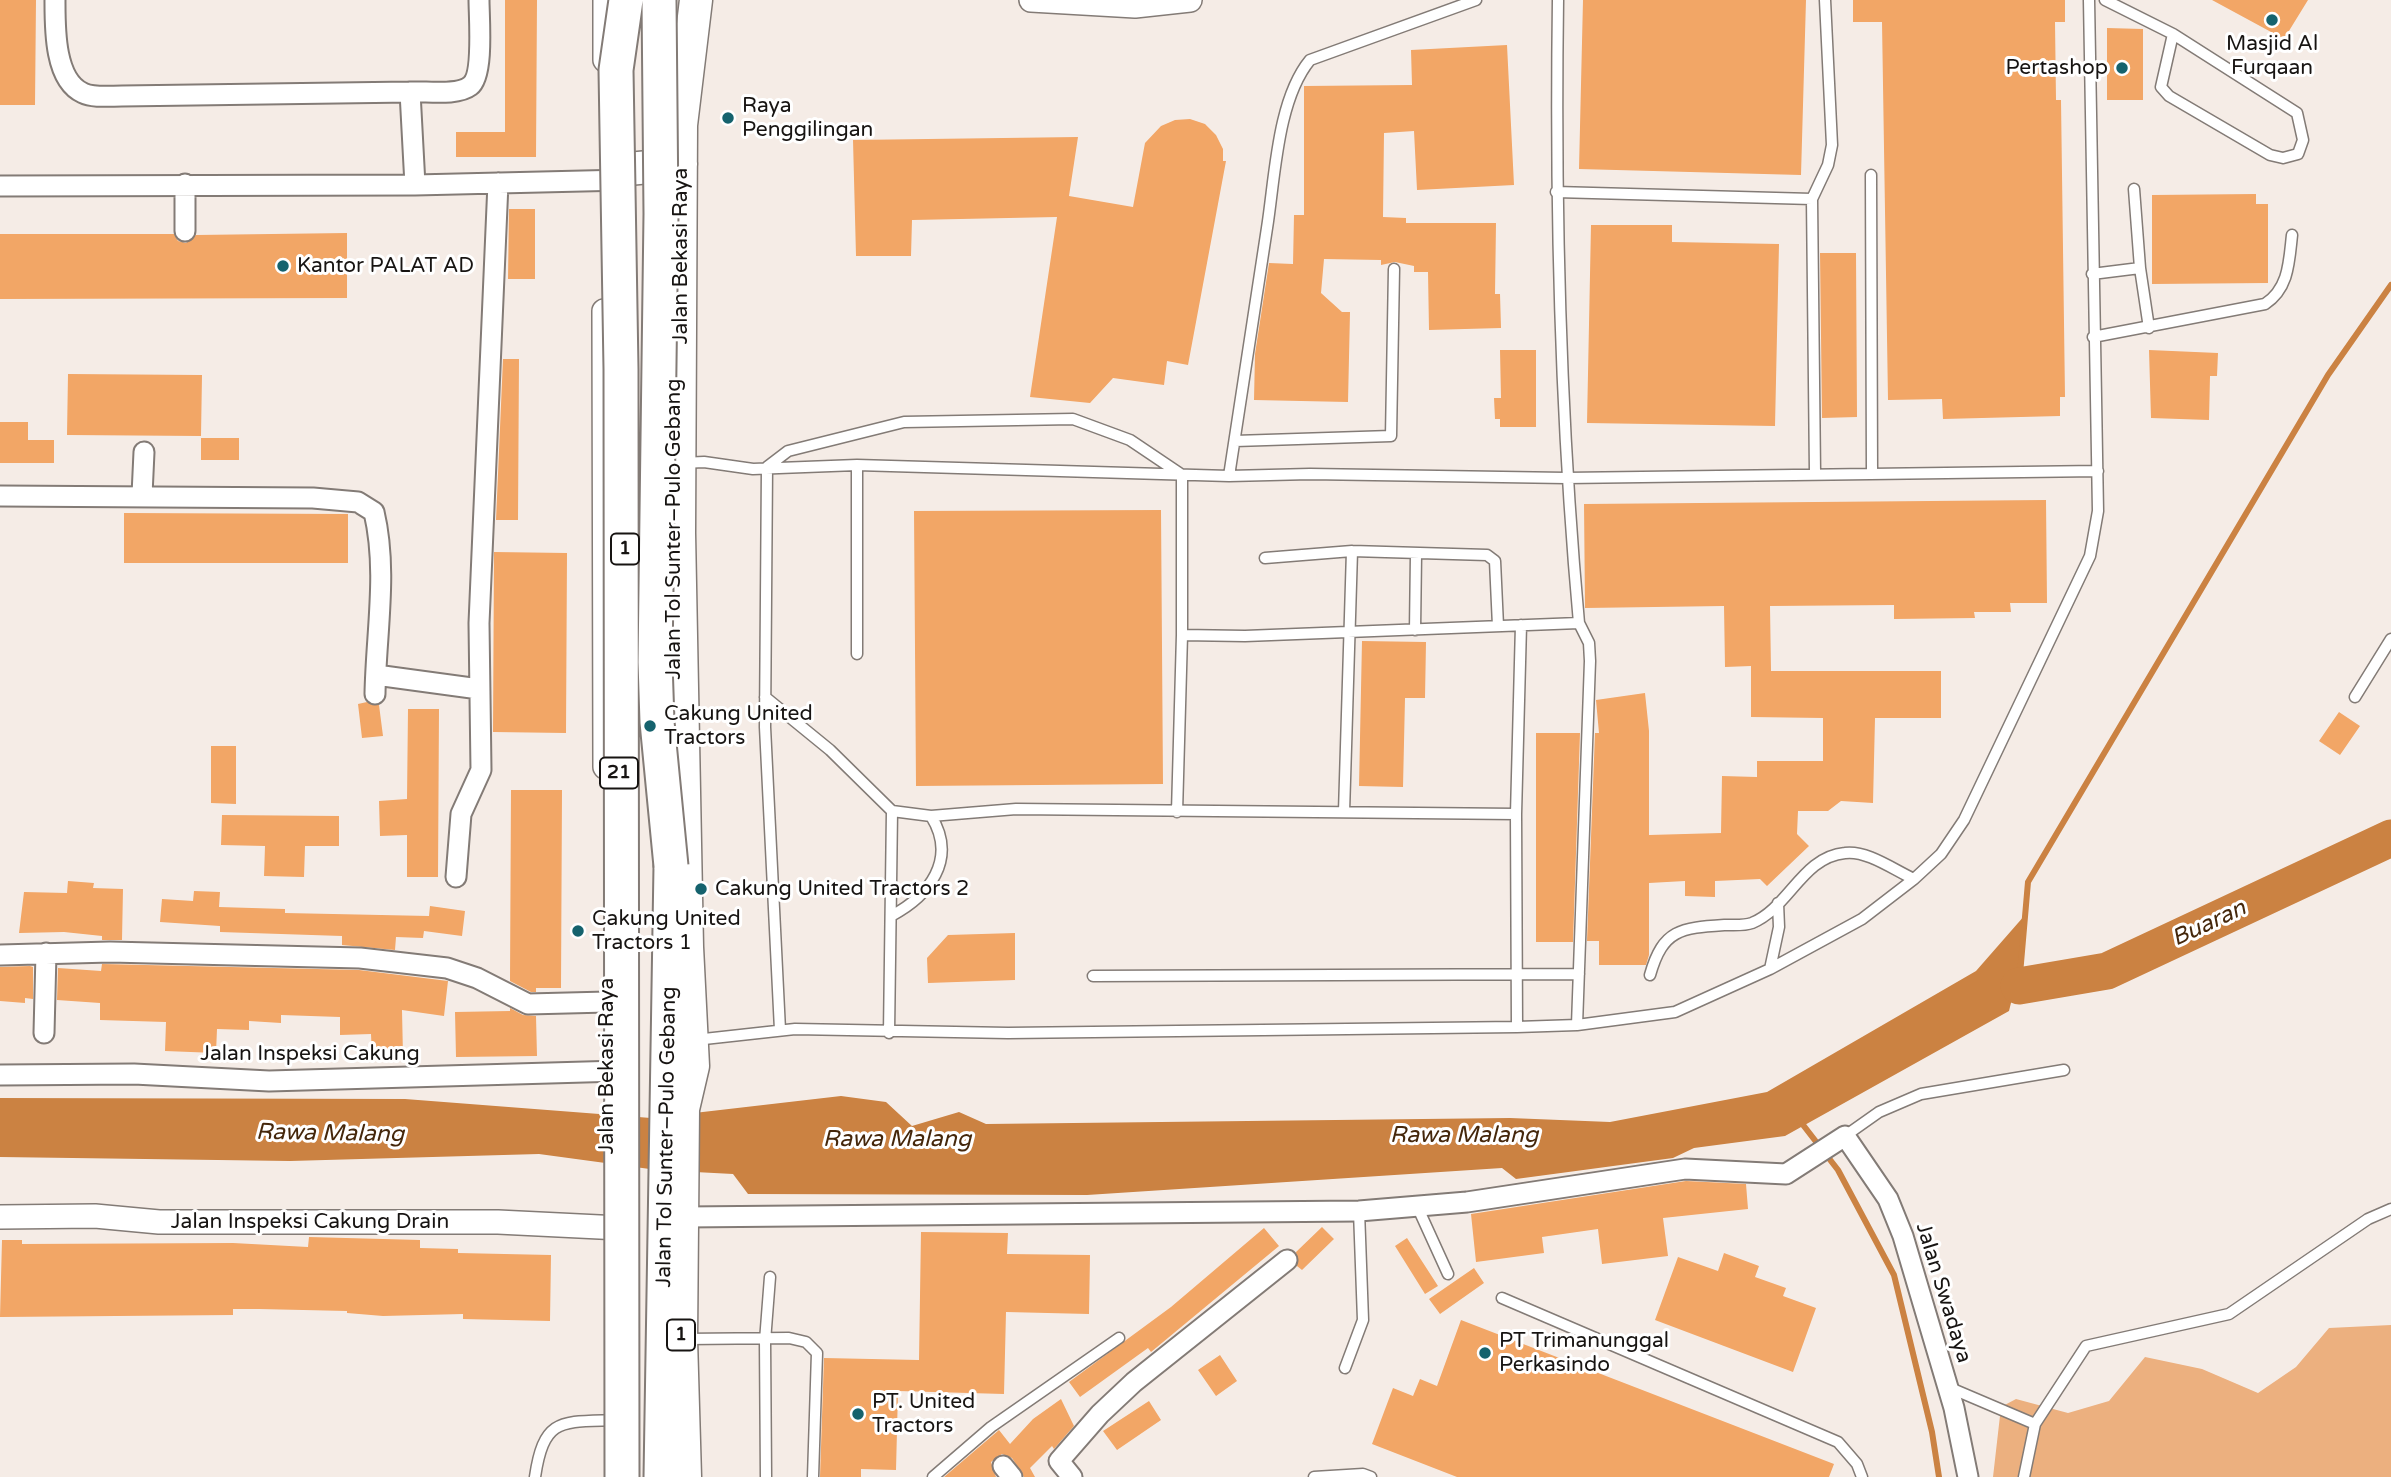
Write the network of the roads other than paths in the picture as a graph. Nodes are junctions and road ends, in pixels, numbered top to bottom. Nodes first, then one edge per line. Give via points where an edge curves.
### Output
1 (55, 0) edge
2 (479, 0) edge
3 (605, 0) edge
4 (614, 0) edge
5 (626, 0) edge
6 (659, 0) edge
7 (673, 0) edge
8 (696, 0) edge
9 (1031, 0) edge
10 (1189, 0) edge
11 (1476, 0) edge
12 (1558, 0) edge
13 (1825, 0) edge
14 (2089, 0) edge
15 (2105, 0) edge
16 (1055, 1) edge
17 (2173, 34) junction
18 (616, 70) junction
19 (410, 92) junction
20 (681, 164) junction
21 (1871, 175) dead end
22 (620, 177) junction
23 (498, 183) junction
24 (185, 184) junction
25 (415, 185) junction
26 (0, 186) edge
27 (2134, 189) dead end
28 (1556, 192) junction
29 (1812, 198) junction
30 (185, 231) dead end
31 (2292, 235) dead end
32 (2140, 268) junction
33 (1394, 269) dead end
34 (2092, 274) junction
35 (2149, 328) junction
36 (2093, 337) junction
37 (1235, 441) junction
38 (144, 452) dead end
39 (680, 463) junction
40 (857, 465) junction
41 (767, 467) junction
42 (2098, 471) junction
43 (1815, 473) junction
44 (1872, 473) junction
45 (1182, 475) junction
46 (1229, 476) junction
47 (1566, 478) junction
48 (142, 495) junction
49 (0, 496) edge
50 (1352, 551) junction
51 (1416, 555) junction
52 (1265, 558) dead end
53 (1579, 623) junction
54 (1521, 625) junction
55 (1498, 626) junction
56 (1415, 630) junction
57 (1348, 633) junction
58 (1182, 635) junction
59 (2391, 639) edge
60 (858, 654) dead end
61 (479, 689) junction
62 (765, 697) junction
63 (2355, 697) dead end
64 (892, 811) junction
65 (1177, 812) junction
66 (1344, 812) junction
67 (1516, 814) junction
68 (931, 816) junction
69 (671, 866) junction
70 (456, 877) dead end
71 (1914, 879) junction
72 (1778, 903) junction
73 (891, 916) junction
74 (46, 953) junction
75 (0, 955) edge
76 (1770, 969) junction
77 (1517, 974) junction
78 (1579, 974) junction
79 (1650, 975) dead end
80 (1093, 976) dead end
81 (607, 1002) junction
82 (1577, 1025) junction
83 (1517, 1027) junction
84 (780, 1030) junction
85 (44, 1033) dead end
86 (889, 1033) junction
87 (693, 1053) junction
88 (2064, 1070) dead end
89 (0, 1075) edge
90 (613, 1086) junction
91 (1840, 1140) junction
92 (617, 1196) junction
93 (683, 1205) junction
94 (1417, 1206) junction
95 (2391, 1209) edge
96 (1359, 1211) junction
97 (0, 1217) edge
98 (1287, 1260) dead end
99 (1448, 1274) dead end
100 (770, 1277) dead end
101 (1502, 1298) dead end
102 (1119, 1338) dead end
103 (689, 1340) junction
104 (765, 1340) junction
105 (1345, 1368) dead end
106 (1948, 1387) junction
107 (617, 1420) junction
108 (2035, 1424) junction
109 (536, 1477) edge
110 (616, 1477) edge
111 (622, 1477) edge
112 (661, 1477) edge
113 (685, 1477) edge
114 (766, 1477) edge
115 (813, 1477) edge
116 (933, 1477) edge
117 (1072, 1477) edge
118 (1314, 1477) edge
119 (1371, 1477) edge
120 (1862, 1477) edge
121 (1968, 1477) edge
122 (2024, 1477) edge

1 - 19 street via 64,73 70,85 84,94
2 - 19 street via 478,74 471,86
3 - 22 street, Jalan Bekasi Raya
4 - 18 highway, Jalan Tol Sunter–Pulo Gebang, bridge
5 - 18 highway, bridge
5 - 22 highway, Jalan Bekasi Raya / 1
6 - 69 highway, bridge via 655,662
7 - 69 highway, Jalan Tol Sunter–Pulo Gebang, bridge
8 - 20 highway, Jalan Bekasi Raya / 1 via 681,125
9 - 16 street
10 - 16 street via 1135,6
11 - 37 lane via 1310,60 1298,74 1277,166
12 - 28 lane
13 - 29 lane via 1832,145
14 - 34 lane
15 - 17 lane
17 - 17 lane via 2297,113 2303,140 2298,154 2270,155 2169,96 2161,87
18 - 111 highway, Jalan Tol Sunter–Pulo Gebang / 21, bridge via 621,369
19 - 25 street
20 - 22 highway
20 - 39 highway, Jalan Bekasi Raya / 1
21 - 44 lane
22 - 23 street
22 - 81 street, Jalan Bekasi Raya
22 - 90 highway, Jalan Bekasi Raya / 1
23 - 25 street
23 - 61 street via 482,514
24 - 25 street
24 - 26 street
24 - 30 street
27 - 32 lane
28 - 29 lane
28 - 47 lane
29 - 43 lane
31 - 35 lane via 2288,273 2282,288 2265,304
32 - 34 lane
32 - 35 lane
33 - 37 lane via 1391,436
34 - 36 lane
35 - 36 lane
36 - 42 lane
37 - 46 lane
38 - 48 street
39 - 41 lane
39 - 87 highway, Jalan Bekasi Raya / 1 via 686,921
40 - 41 lane
40 - 45 lane
40 - 60 lane
41 - 45 lane via 788,451 904,422 1073,419 1130,440
41 - 62 lane
42 - 44 lane
42 - 71 lane via 2098,511 2090,556 1964,820 1941,854
43 - 44 lane
43 - 47 lane
45 - 46 lane
45 - 58 lane
46 - 47 lane
47 - 53 lane
48 - 49 street
48 - 61 street via 358,502 374,512 380,553 376,684
50 - 51 lane
50 - 52 lane
50 - 57 lane
51 - 55 lane via 1479,554 1495,561
51 - 56 lane
53 - 54 lane
53 - 78 lane via 1590,661
54 - 55 lane
54 - 67 lane
55 - 56 lane
56 - 57 lane
57 - 58 lane
57 - 66 lane
58 - 65 lane
59 - 63 lane
61 - 70 street via 481,770 461,814
62 - 64 lane via 830,750
62 - 84 lane
64 - 68 lane
64 - 73 lane
65 - 66 lane
65 - 68 lane via 1016,808
66 - 67 lane
67 - 77 lane
68 - 73 lane via 940,831 941,850 934,882 913,905
69 - 112 highway, Jalan Tol Sunter–Pulo Gebang
71 - 72 lane via 1856,852 1842,853 1811,869
71 - 76 lane via 1862,919
72 - 76 lane via 1779,927
72 - 79 lane via 1751,923 1671,934
73 - 86 lane
74 - 75 street
74 - 81 street via 360,958 447,968 528,1004
74 - 85 street
76 - 82 lane via 1675,1012
77 - 78 lane
77 - 80 lane
77 - 83 lane
78 - 82 lane
81 - 90 street, Jalan Bekasi Raya
82 - 83 lane
83 - 86 lane
84 - 86 lane
84 - 87 lane
87 - 93 highway, Jalan Bekasi Raya / 1 via 683,1109
88 - 91 lane via 1912,1097 1879,1112
89 - 90 street, Jalan Inspeksi Cakung
90 - 92 highway, Jalan Bekasi Raya / 1, bridge
91 - 94 street via 1786,1174 1685,1169
91 - 106 street, Jalan Swadaya via 1888,1199
92 - 97 street, Jalan Inspeksi Cakung Drain via 498,1222
92 - 107 highway, Jalan Bekasi Raya / 1
93 - 96 street via 748,1216
93 - 103 highway, Jalan Bekasi Raya / 1
94 - 96 street
94 - 99 lane
95 - 108 lane via 2368,1219 2229,1314 2086,1346
96 - 105 lane via 1363,1320
98 - 117 street via 1100,1414 1059,1461
100 - 104 lane
101 - 120 lane via 1838,1442
102 - 116 lane via 991,1427
103 - 104 lane
103 - 113 highway, Jalan Bekasi Raya / 1
104 - 114 lane
104 - 115 lane via 806,1342 817,1353
106 - 108 lane
106 - 121 street, Jalan Swadaya
107 - 109 lane via 574,1421 550,1430 540,1447
107 - 110 highway, Jalan Bekasi Raya / 1
108 - 122 lane
118 - 119 lane

